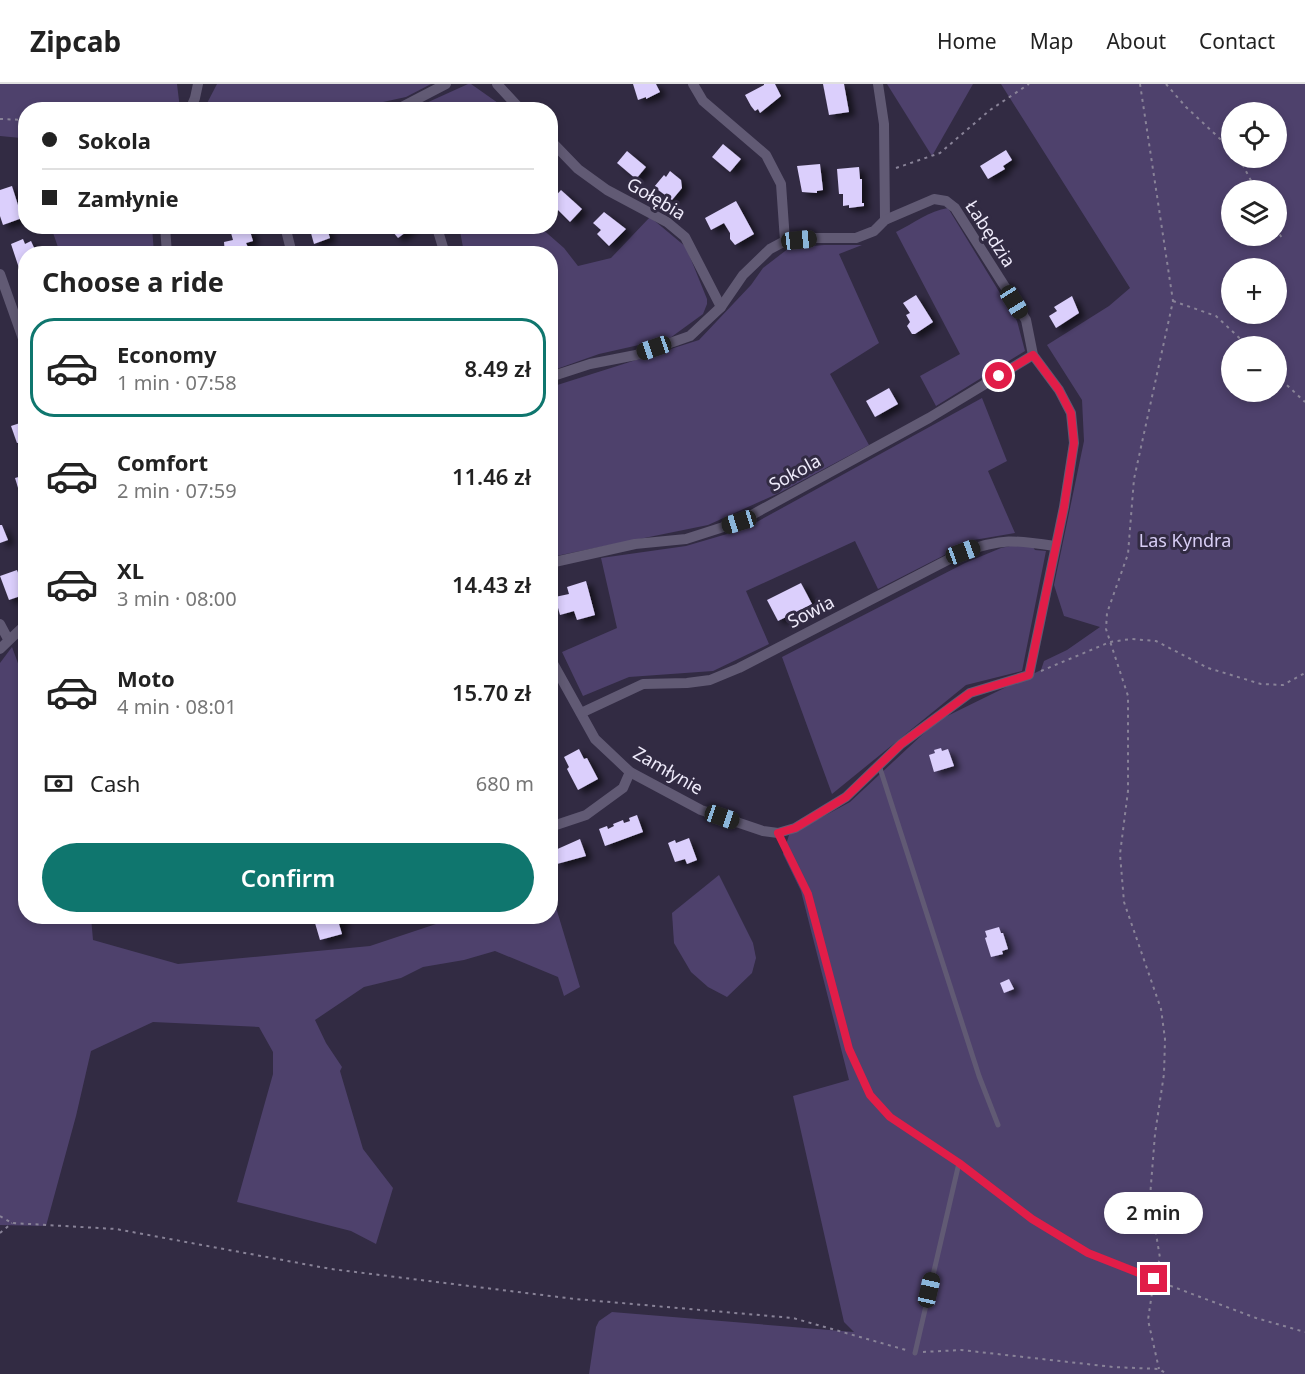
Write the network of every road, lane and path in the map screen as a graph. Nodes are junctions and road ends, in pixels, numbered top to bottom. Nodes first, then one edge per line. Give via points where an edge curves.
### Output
1 (198, 84) edge
2 (446, 84) edge
3 (497, 84) edge
4 (693, 84) edge
5 (878, 84) edge
6 (1029, 84) edge
7 (1140, 84) edge
8 (1166, 84) edge
9 (193, 102) edge
10 (411, 102) edge
11 (514, 102) edge
12 (0, 118) edge
13 (18, 119) edge
14 (1221, 140) edge
15 (558, 148) edge
16 (885, 170) junction
17 (885, 220) junction
18 (785, 241) junction
19 (0, 274) edge
20 (1173, 302) junction
21 (721, 307) junction
22 (18, 324) edge
23 (1237, 336) edge
24 (1033, 355) junction
25 (558, 374) edge
26 (1287, 385) edge
27 (1305, 402) edge
28 (1055, 546) junction
29 (558, 561) edge
30 (0, 624) edge
31 (18, 631) edge
32 (8, 639) junction
33 (1110, 642) junction
34 (0, 649) edge
35 (1054, 667) dead end
36 (558, 672) edge
37 (1305, 673) edge
38 (581, 713) junction
39 (879, 765) junction
40 (630, 772) junction
41 (558, 824) edge
42 (778, 833) junction
43 (998, 1125) dead end
44 (959, 1163) junction
45 (0, 1216) edge
46 (12, 1223) junction
47 (0, 1233) edge
48 (1154, 1279) junction
49 (1305, 1332) edge
50 (915, 1353) junction
51 (1159, 1369) junction
52 (1167, 1374) edge

1 - 9 street
2 - 10 street
3 - 11 street
4 - 18 street via 703,101 766,154 781,184
5 - 16 street
6 - 16 path via 990,110 940,153
7 - 20 path
8 - 14 path
12 - 13 path
15 - 21 street, Gołębia via 607,190 667,222 685,237
16 - 17 street
17 - 18 street, Łabędzia via 874,231 856,238
17 - 24 street, Łabędzia via 934,199 955,208 1026,320
18 - 21 street via 770,249 743,275
19 - 22 street
20 - 23 path via 1216,316
20 - 33 path via 1134,479 1128,554 1107,613
21 - 25 street via 690,336 636,355
24 - 28 street, Łabędzia via 1071,413 1074,443
24 - 29 street, Sokola via 929,418 739,522 686,539 635,544
26 - 27 path
28 - 38 street, Sowia via 1014,540 987,543 739,668 710,680 643,684
28 - 39 street, Łabędzia via 1029,675 970,693
30 - 32 street
31 - 32 street
32 - 34 street
33 - 35 path
33 - 37 path via 1156,641 1209,668 1261,684 1283,685
33 - 48 path via 1128,696 1128,791 1120,854 1124,902 1161,1009 1165,1039 1150,1197 1160,1258
36 - 38 street, Zamłynie
38 - 40 street, Zamłynie via 595,739
39 - 42 street, Łabędzia via 846,797 795,828
39 - 43 lane
40 - 41 street via 623,788 586,815
40 - 42 street, Zamłynie via 701,810
42 - 44 lane via 808,894 849,1049 870,1095 890,1117
44 - 48 lane via 1032,1219 1088,1253
44 - 50 lane
45 - 46 path
46 - 47 path
46 - 50 path via 116,1229 331,1269 575,1299 793,1318
48 - 49 path via 1256,1318
48 - 51 path via 1148,1320
50 - 51 path via 960,1350
51 - 52 path

